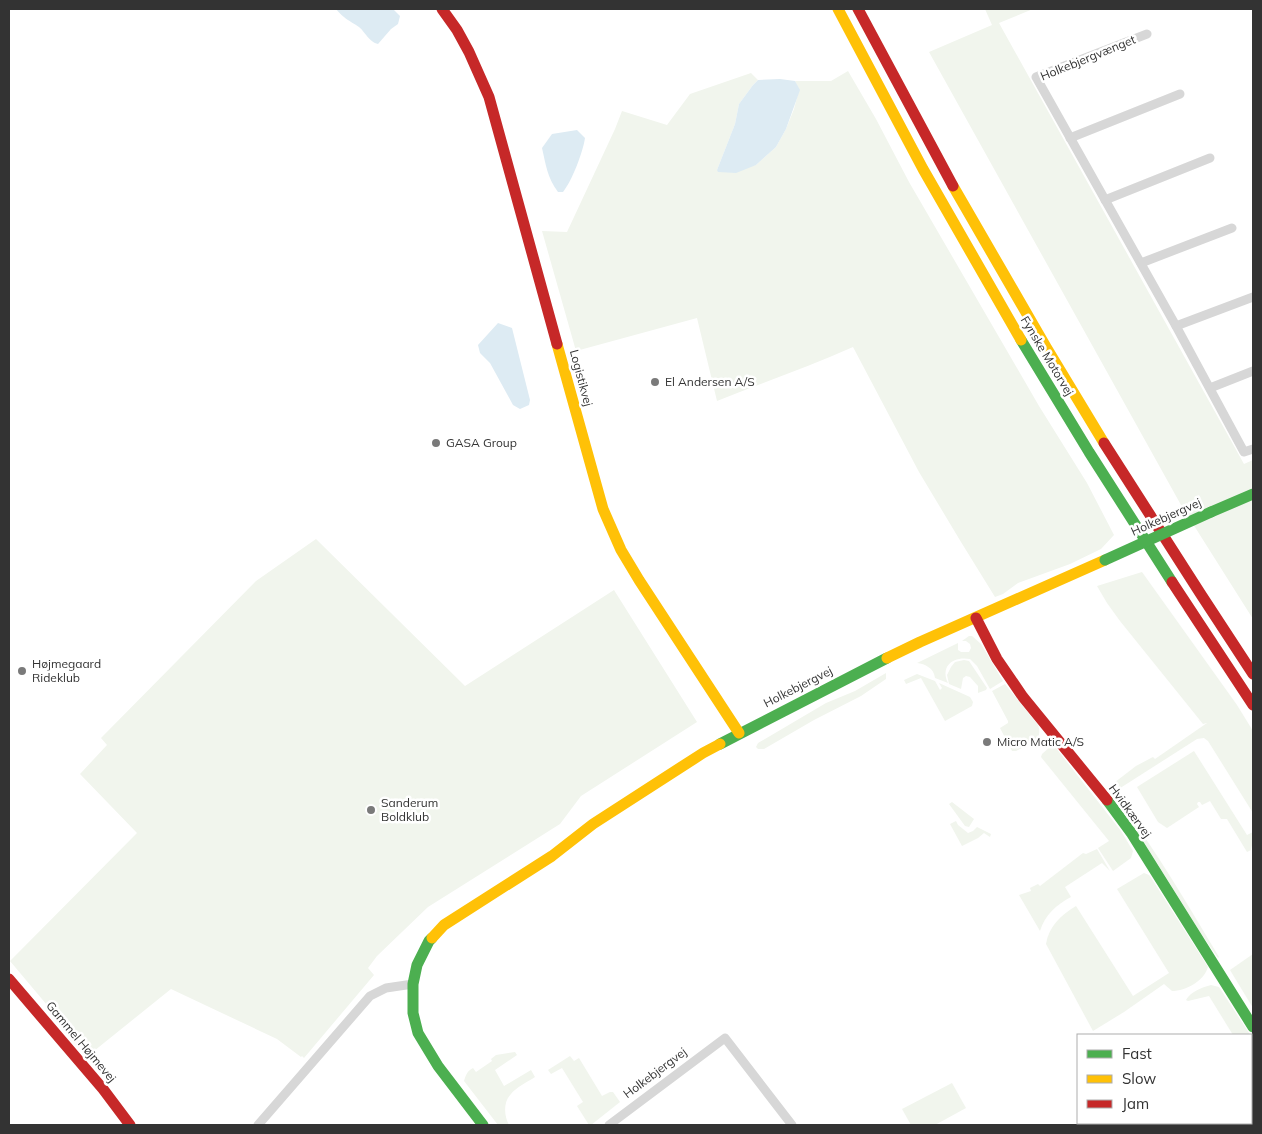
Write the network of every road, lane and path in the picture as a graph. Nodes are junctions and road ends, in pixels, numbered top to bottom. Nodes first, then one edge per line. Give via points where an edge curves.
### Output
1 (442, 9) edge
2 (838, 9) edge
3 (858, 9) edge
4 (1146, 34) dead end
5 (1180, 94) dead end
6 (1070, 138) junction
7 (1210, 158) dead end
8 (1105, 200) junction
9 (1232, 228) dead end
10 (1141, 263) junction
11 (1253, 297) edge
12 (1176, 326) junction
13 (1253, 371) edge
14 (1210, 388) junction
15 (1253, 449) edge
16 (1253, 494) edge
17 (976, 618) junction
18 (1253, 674) edge
19 (1253, 705) edge
20 (739, 733) junction
21 (9, 979) edge
22 (412, 984) junction
23 (1253, 1027) edge
24 (130, 1125) edge
25 (258, 1125) edge
26 (483, 1125) edge
27 (609, 1125) edge
28 (792, 1125) edge

1 - 20 main road, Logistikvej via 467,47 489,97 604,509 621,550 639,580
2 - 19 main road, Fynske Motorvej via 1000,305 1098,467
3 - 18 main road, Fynske Motorvej via 1002,273 1113,458
4 - 6 street, Holkebjergvænget via 1036,77
5 - 6 street
6 - 8 street, Holkebjergvænget
7 - 8 street
8 - 10 street, Holkebjergvænget
9 - 10 street
10 - 12 street, Holkebjergvænget
11 - 12 street
12 - 14 street, Holkebjergvænget
13 - 14 street
14 - 15 street, Holkebjergvænget via 1244,452
16 - 17 main road, Holkebjergvej, bridge
17 - 20 main road, Holkebjergvej via 858,672
17 - 23 main road, Hvidkærvej via 997,659 1023,697 1132,834
20 - 22 main road, Holkebjergvej via 593,824 552,856 448,921 425,947
21 - 24 main road, Gammel Højmevej
22 - 25 street via 386,988 370,996
22 - 26 main road, Holkebjergvej via 413,1013 418,1033 438,1066
27 - 28 street, Holkebjergvej via 725,1038

